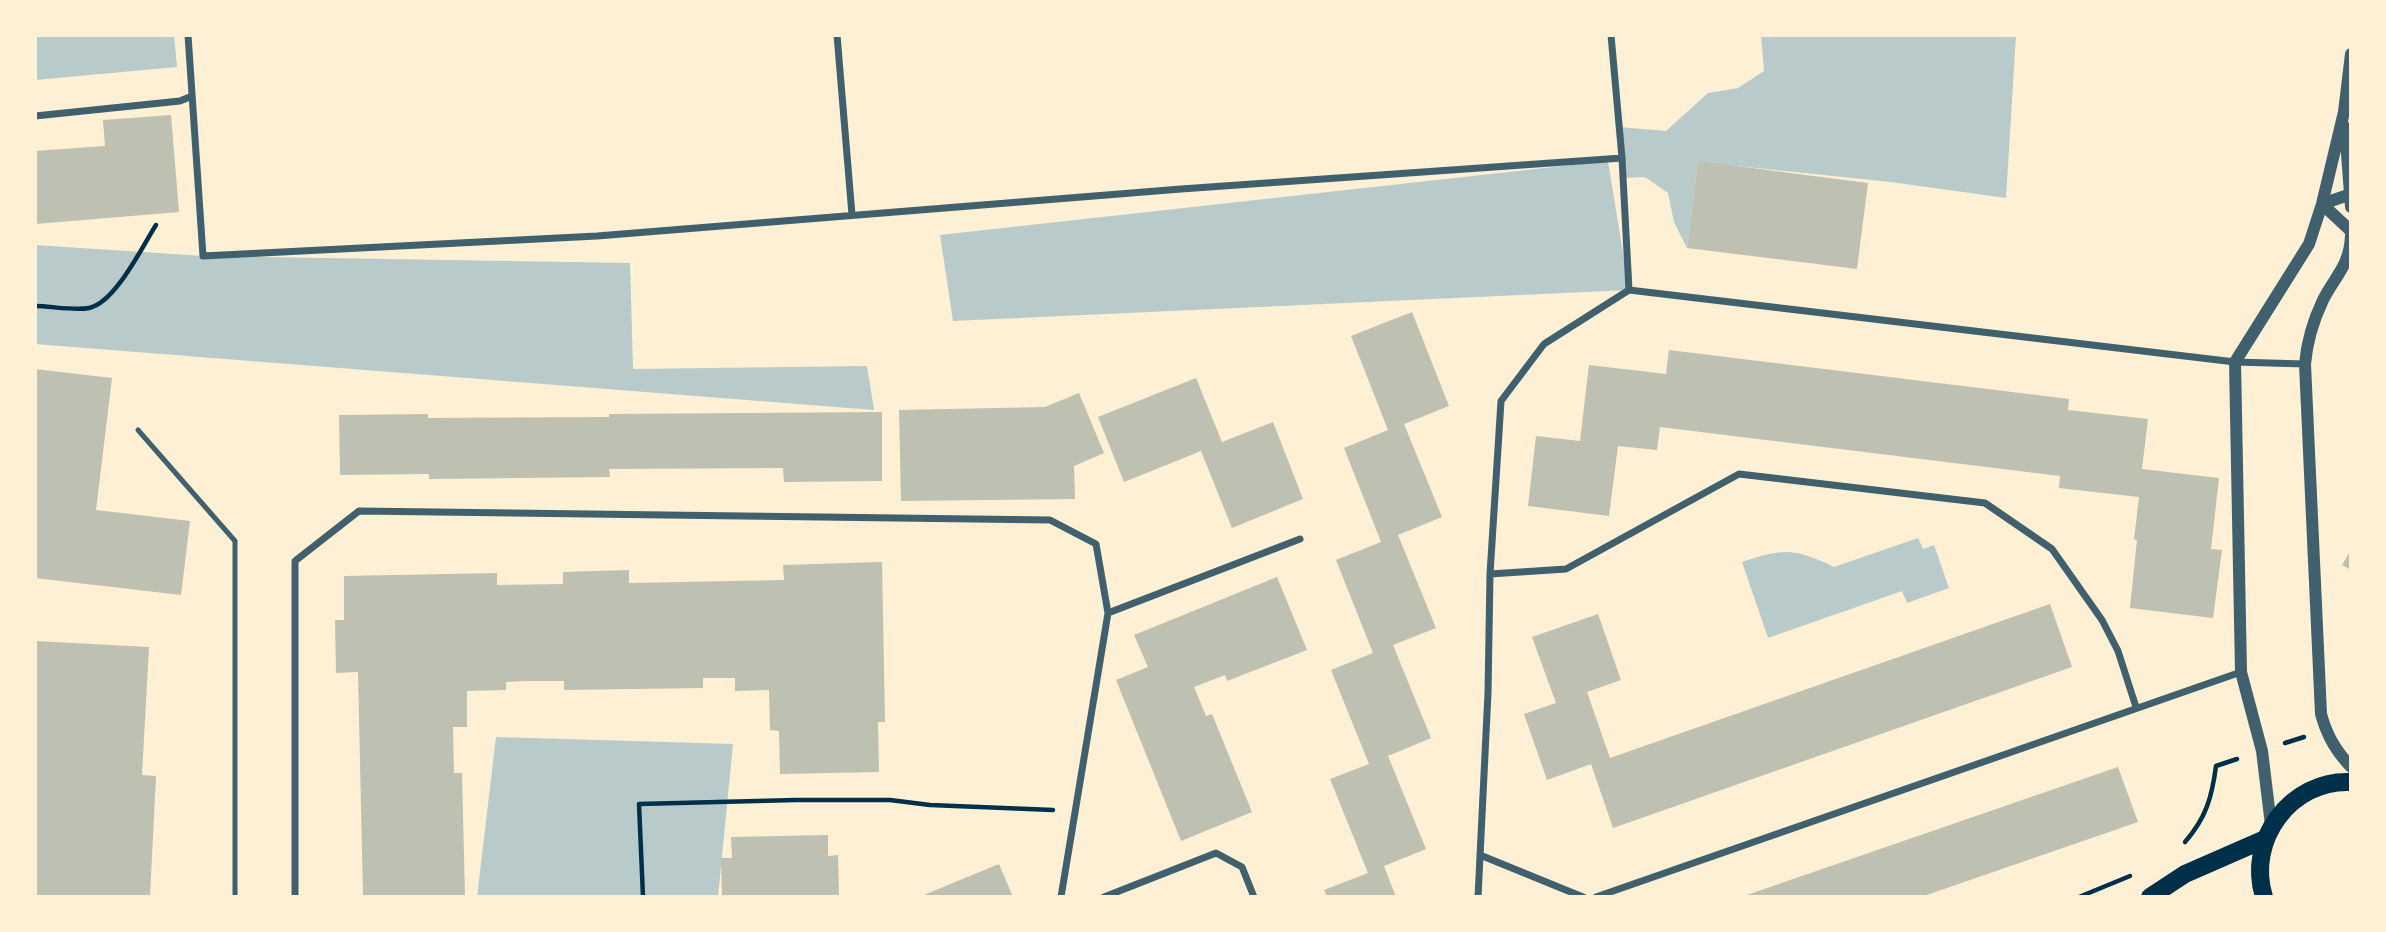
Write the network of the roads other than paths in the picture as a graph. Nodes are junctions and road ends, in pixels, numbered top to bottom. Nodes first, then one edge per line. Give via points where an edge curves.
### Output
1 (188, 35) edge
2 (838, 35) edge
3 (1611, 35) edge
4 (2351, 54) edge
5 (192, 96) junction
6 (2344, 112) junction
7 (35, 116) edge
8 (2351, 124) edge
9 (1622, 158) junction
10 (2351, 199) edge
11 (2322, 204) junction
12 (852, 215) junction
13 (2351, 233) edge
14 (1629, 290) junction
15 (2235, 362) junction
16 (2305, 364) junction
17 (138, 430) dead end
18 (1300, 539) dead end
19 (1490, 574) junction
20 (1108, 613) junction
21 (2241, 672) junction
22 (2136, 707) junction
23 (2351, 767) edge
24 (2351, 782) edge
25 (2268, 832) junction
26 (1480, 855) junction
27 (235, 897) edge
28 (295, 897) edge
29 (1061, 897) edge
30 (1104, 897) edge
31 (1254, 897) edge
32 (1478, 897) edge
33 (1583, 897) edge
34 (1595, 897) edge
35 (2150, 897) edge
36 (2264, 897) edge

1 - 5 street
2 - 12 street
3 - 9 street
4 - 6 street
5 - 7 street
5 - 12 street via 203,256 597,236
6 - 8 street
6 - 10 street
6 - 11 street
9 - 12 street
9 - 14 street
10 - 11 street
11 - 13 street
11 - 15 street via 2309,244
13 - 16 street via 2344,268 2324,298 2307,340
14 - 15 street
14 - 19 street via 1544,344 1501,401
15 - 16 street
15 - 21 street
16 - 23 street via 2321,715 2336,750
17 - 27 lane via 235,541
18 - 20 street
19 - 22 street via 1566,569 1739,474 1985,503 2053,550 2102,620 2118,651
19 - 26 street
20 - 28 street via 1096,544 1051,520 359,511 295,561
20 - 29 street
21 - 22 street
21 - 25 street via 2262,751
22 - 34 street
24 - 25 main road via 2310,790 2285,808
25 - 35 main road
25 - 36 main road via 2260,856
26 - 32 street
26 - 33 street
30 - 31 street via 1216,853 1242,867

